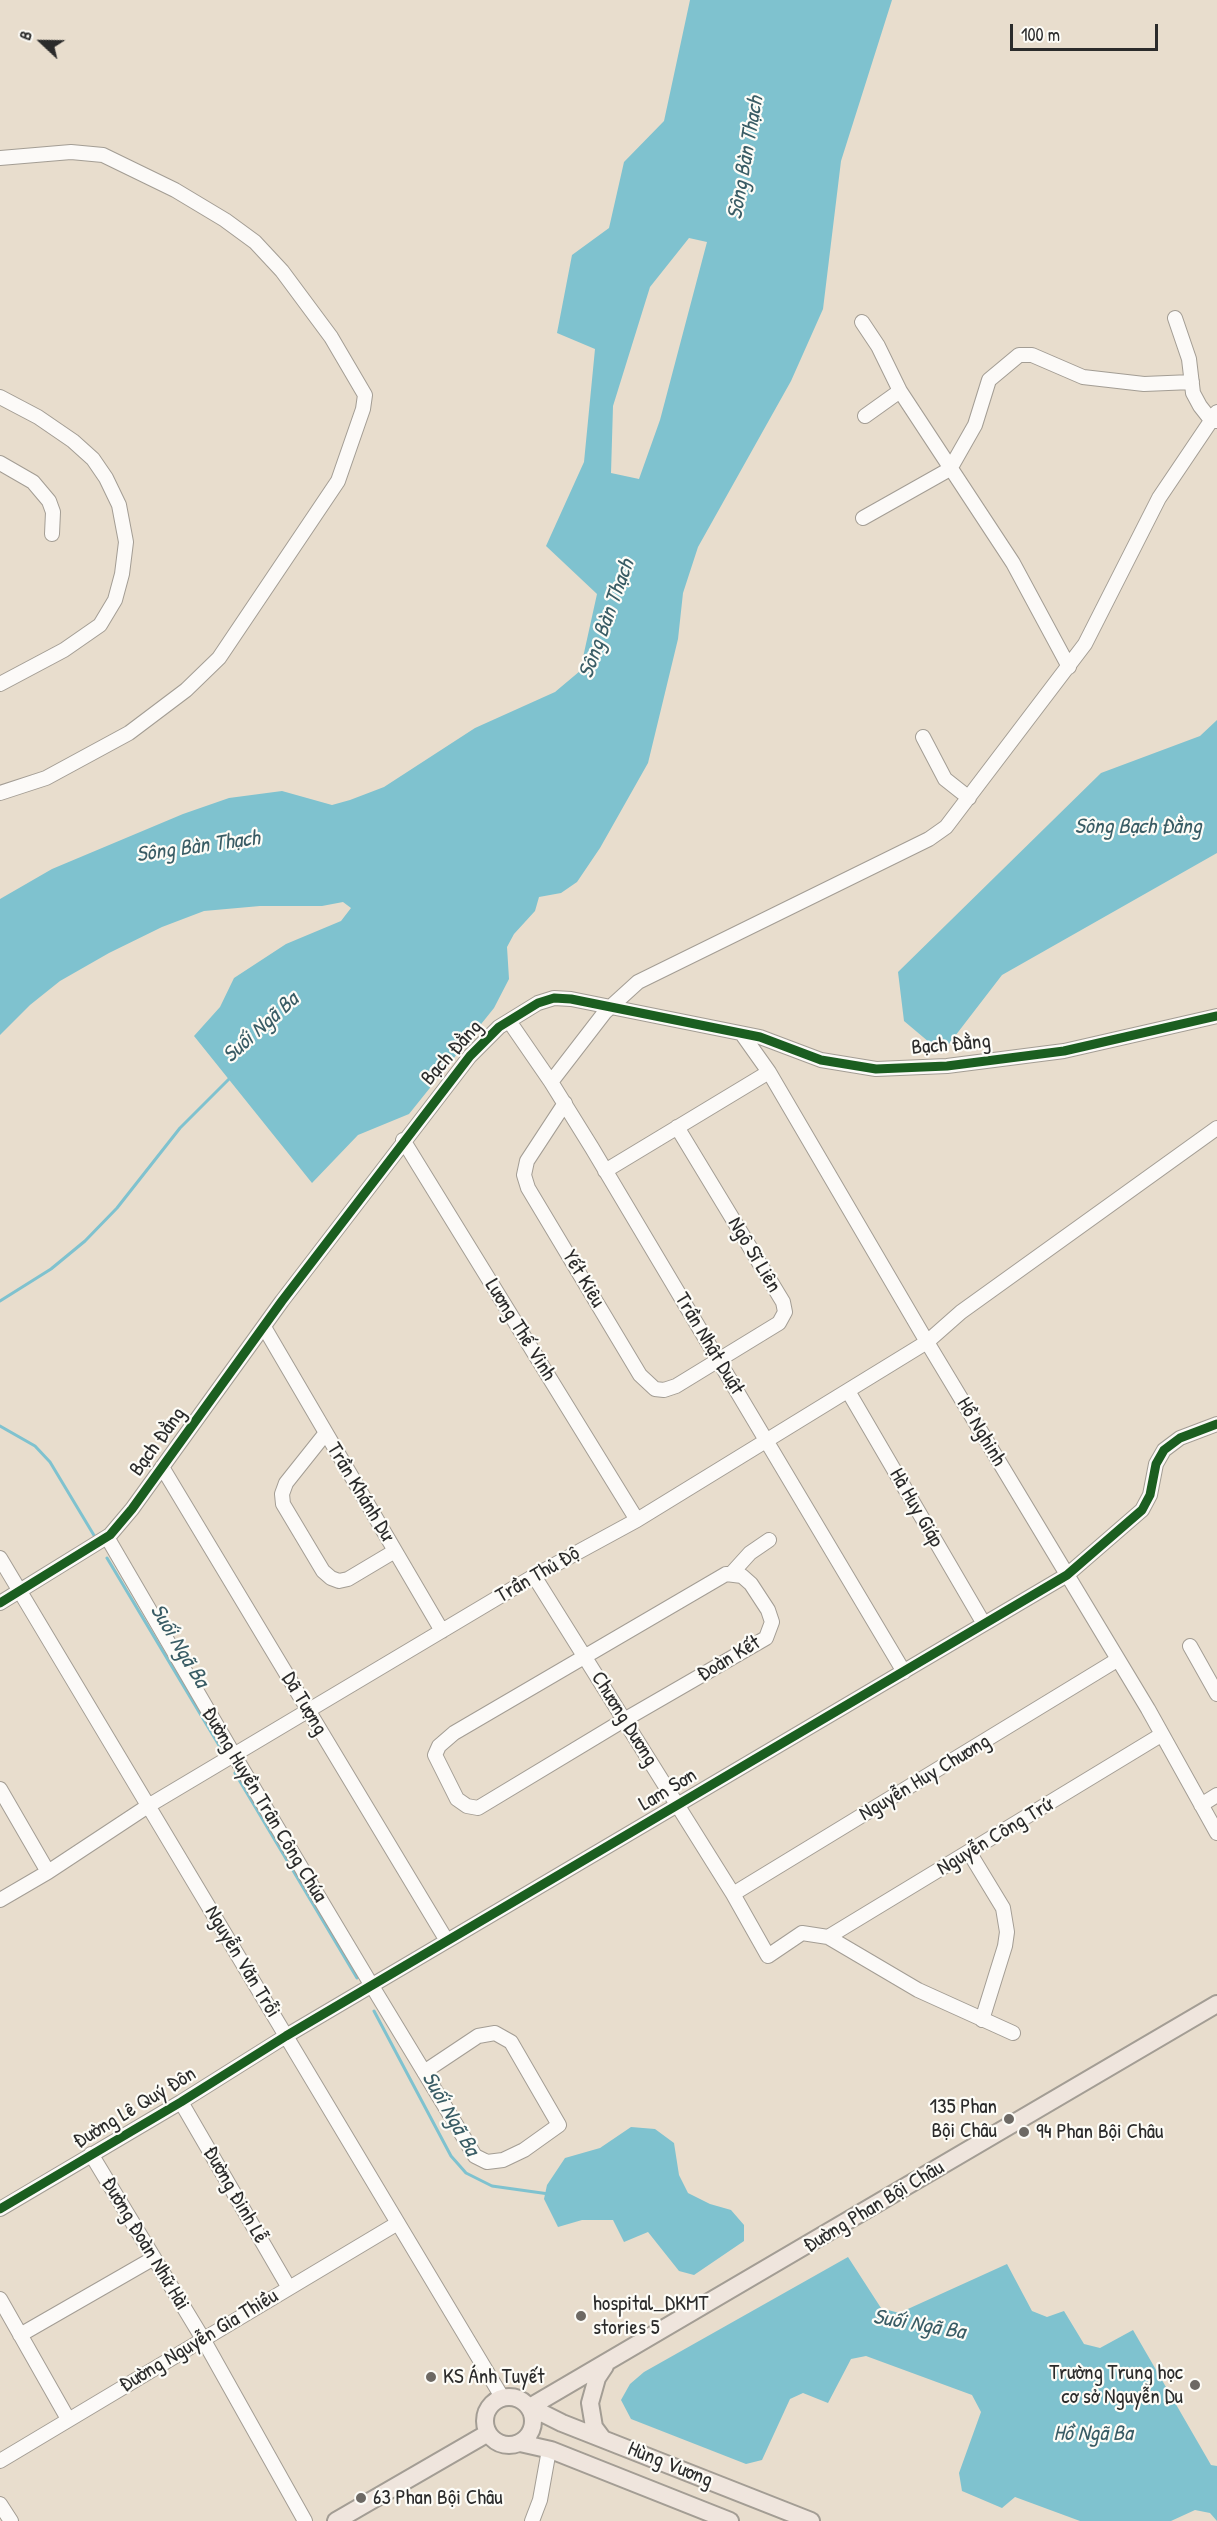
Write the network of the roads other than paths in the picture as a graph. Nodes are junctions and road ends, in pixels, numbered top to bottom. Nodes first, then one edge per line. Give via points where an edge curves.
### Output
1 (0, 158) edge
2 (1175, 318) dead end
3 (862, 322) dead end
4 (1191, 382) junction
5 (900, 391) junction
6 (0, 397) edge
7 (865, 416) dead end
8 (1215, 418) edge
9 (0, 463) edge
10 (950, 469) junction
11 (863, 518) dead end
12 (52, 534) dead end
13 (1069, 667) junction
14 (0, 684) edge
15 (923, 737) dead end
16 (0, 793) edge
17 (969, 798) junction
18 (608, 1008) junction
19 (1217, 1016) edge
20 (509, 1021) junction
21 (742, 1034) junction
22 (769, 1072) junction
23 (551, 1082) junction
24 (564, 1103) junction
25 (677, 1127) junction
26 (1217, 1128) edge
27 (403, 1140) junction
28 (605, 1171) junction
29 (264, 1327) junction
30 (927, 1342) junction
31 (718, 1360) junction
32 (848, 1391) junction
33 (1215, 1427) edge
34 (325, 1434) junction
35 (768, 1441) junction
36 (162, 1467) junction
37 (637, 1520) junction
38 (107, 1537) junction
39 (769, 1540) dead end
40 (395, 1551) junction
41 (0, 1558) edge
42 (731, 1574) junction
43 (1067, 1575) junction
44 (534, 1576) junction
45 (20, 1591) junction
46 (0, 1603) edge
47 (984, 1624) junction
48 (442, 1631) junction
49 (1190, 1646) dead end
50 (584, 1656) junction
51 (1117, 1660) junction
52 (904, 1672) junction
53 (1217, 1694) edge
54 (308, 1711) junction
55 (624, 1720) junction
56 (1161, 1735) junction
57 (234, 1755) junction
58 (0, 1789) edge
59 (1217, 1796) edge
60 (677, 1805) junction
61 (1201, 1805) junction
62 (148, 1806) junction
63 (1217, 1833) edge
64 (969, 1852) junction
65 (48, 1872) junction
66 (733, 1894) junction
67 (0, 1900) edge
68 (828, 1936) junction
69 (447, 1941) junction
70 (372, 1986) junction
71 (1217, 2004) edge
72 (982, 2020) junction
73 (1013, 2033) dead end
74 (286, 2036) junction
75 (424, 2072) junction
76 (181, 2102) junction
77 (91, 2154) junction
78 (0, 2209) edge
79 (398, 2223) junction
80 (154, 2258) junction
81 (289, 2288) junction
82 (0, 2300) edge
83 (20, 2336) junction
84 (203, 2339) junction
85 (605, 2365) junction
86 (502, 2397) junction
87 (530, 2408) junction
88 (68, 2419) junction
89 (488, 2433) junction
90 (603, 2439) junction
91 (520, 2443) junction
92 (549, 2450) junction
93 (0, 2461) edge
94 (734, 2491) junction
95 (0, 2504) edge
96 (728, 2520) edge
97 (11, 2521) edge
98 (305, 2521) edge
99 (336, 2521) edge
100 (532, 2521) edge
101 (811, 2521) edge

1 - 16 street via 82,152 102,155 175,190 225,220 255,242 282,271 331,337 365,395 338,481 219,658 178,697 129,733 46,778
2 - 4 street via 1189,359
3 - 5 street
4 - 8 street via 1196,401
4 - 10 street via 1144,384 1092,378 1032,355 1018,356 989,380 975,425
5 - 7 street
5 - 10 street
6 - 14 street via 38,417 93,459 119,505 126,542 115,600 100,625 64,650
8 - 13 street via 1159,498 1085,644
9 - 12 street via 33,482 49,501 54,512
10 - 11 street
10 - 13 street via 1013,563
13 - 17 street
15 - 17 street via 945,779
17 - 18 street via 945,827 929,839 638,982
18 - 20 street, Bạch Đằng via 548,998
18 - 21 street, Bạch Đằng
18 - 23 street
19 - 21 street, Bạch Đằng via 1064,1051 947,1066 876,1069 821,1060 778,1042
20 - 23 street, Trần Nhật Duật
20 - 27 street, Bạch Đằng via 470,1056
21 - 22 street, Hồ Nghinh
22 - 25 street
22 - 30 street, Hồ Nghinh
23 - 24 street, Trần Nhật Duật
24 - 28 street, Trần Nhật Duật
24 - 31 street, Yết Kiêu via 527,1161 524,1175 528,1188 646,1383 655,1389 675,1386
25 - 28 street
25 - 31 street, Ngô Sĩ Liên via 783,1302 785,1312 779,1323
26 - 30 street, Trần Thủ Độ via 961,1312
27 - 29 street, Bạch Đằng
27 - 37 street, Lương Thế Vinh
28 - 31 street, Trần Nhật Duật
29 - 34 street, Trần Khánh Dư
29 - 36 street, Bạch Đằng
30 - 32 street, Trần Thủ Độ
30 - 43 street, Hồ Nghinh
31 - 35 street, Trần Nhật Duật
32 - 35 street, Trần Thủ Độ
32 - 47 street, Hà Huy Giáp
33 - 43 street, Lam Sơn via 1180,1438 1164,1450 1142,1510
34 - 40 street, Trần Khánh Dư
34 - 40 street, Trần Khánh Dư via 286,1483 282,1494 288,1514 323,1571 339,1581 348,1580
35 - 37 street, Trần Thủ Độ
35 - 52 street, Trần Nhật Duật
36 - 38 street, Bạch Đằng
36 - 54 street, Dã Tượng
37 - 44 street, Trần Thủ Độ
38 - 45 street, Bạch Đằng
38 - 57 street, Đường Huyền Trân Công Chúa
39 - 42 street
40 - 48 street, Trần Khánh Dư
41 - 45 street, Nguyễn Văn Trỗi
42 - 50 street, Đoàn Kết
42 - 55 street, Đoàn Kết via 742,1576 751,1584 768,1610 772,1622 766,1638
43 - 47 street, Lam Sơn
43 - 51 street, Hồ Nghinh
44 - 48 street, Trần Thủ Độ
44 - 50 street, Chương Dương
45 - 46 street, Bạch Đằng
45 - 62 street, Nguyễn Văn Trỗi
47 - 52 street, Lam Sơn
48 - 54 street, Trần Thủ Độ
49 - 53 street
50 - 55 street, Chương Dương
50 - 55 street, Đoàn Kết via 454,1733 439,1746 435,1755 457,1799 478,1808
51 - 56 street, Hồ Nghinh
51 - 66 street, Nguyễn Huy Chương
52 - 60 street, Lam Sơn
54 - 57 street, Trần Thủ Độ
54 - 69 street, Dã Tượng
55 - 60 street, Chương Dương
56 - 61 street, Hồ Nghinh
56 - 64 street, Nguyễn Công Trứ
57 - 62 street, Trần Thủ Độ
57 - 70 street, Đường Huyền Trân Công Chúa
58 - 65 street
59 - 61 street
60 - 66 street, Chương Dương
60 - 69 street, Lam Sơn
61 - 63 street, Hồ Nghinh
62 - 65 street, Trần Thủ Độ
62 - 74 street, Nguyễn Văn Trỗi
64 - 68 street, Nguyễn Công Trứ
64 - 72 street via 1002,1908 1007,1932
65 - 67 street, Trần Thủ Độ
66 - 68 street, Chương Dương via 768,1956 802,1933
68 - 72 street via 918,1989
69 - 70 street, Lam Sơn
70 - 74 street, Lam Sơn
70 - 75 street, Đường Huyền Trân Công Chúa
71 - 85 main road, Đường Phan Bội Châu
72 - 73 street
74 - 76 street, Đường Lê Quý Đôn
74 - 79 street, Nguyễn Văn Trỗi
75 - 75 street, Đường Huyền Trân Công Chúa via 475,2157 487,2162 503,2160 524,2150 559,2125 511,2043 495,2033 478,2036
76 - 77 street, Đường Lê Quý Đôn
76 - 81 street, Đường Đinh Lễ
77 - 78 street, Đường Lê Quý Đôn
77 - 80 street, Đường Đoàn Nhữ Hài
79 - 81 street, Đường Nguyễn Gia Thiều
79 - 86 street, Nguyễn Văn Trỗi
80 - 83 street
80 - 84 street, Đường Đoàn Nhữ Hài
81 - 84 street, Đường Nguyễn Gia Thiều
82 - 83 street
83 - 88 street
84 - 88 street, Đường Nguyễn Gia Thiều
84 - 98 street, Đường Đoàn Nhữ Hài
85 - 87 main road, Đường Phan Bội Châu
85 - 90 main road via 590,2403 594,2427
86 - 87 main road via 518,2398
86 - 89 main road via 487,2412
87 - 90 main road, Hùng Vương
87 - 91 main road via 531,2431
88 - 93 street, Đường Nguyễn Gia Thiều
89 - 91 main road via 505,2445
89 - 99 main road
90 - 94 main road, Hùng Vương
91 - 92 main road, Hùng Vương
92 - 96 main road, Hùng Vương
92 - 100 street
94 - 96 main road
94 - 101 main road, Hùng Vương
95 - 97 street

